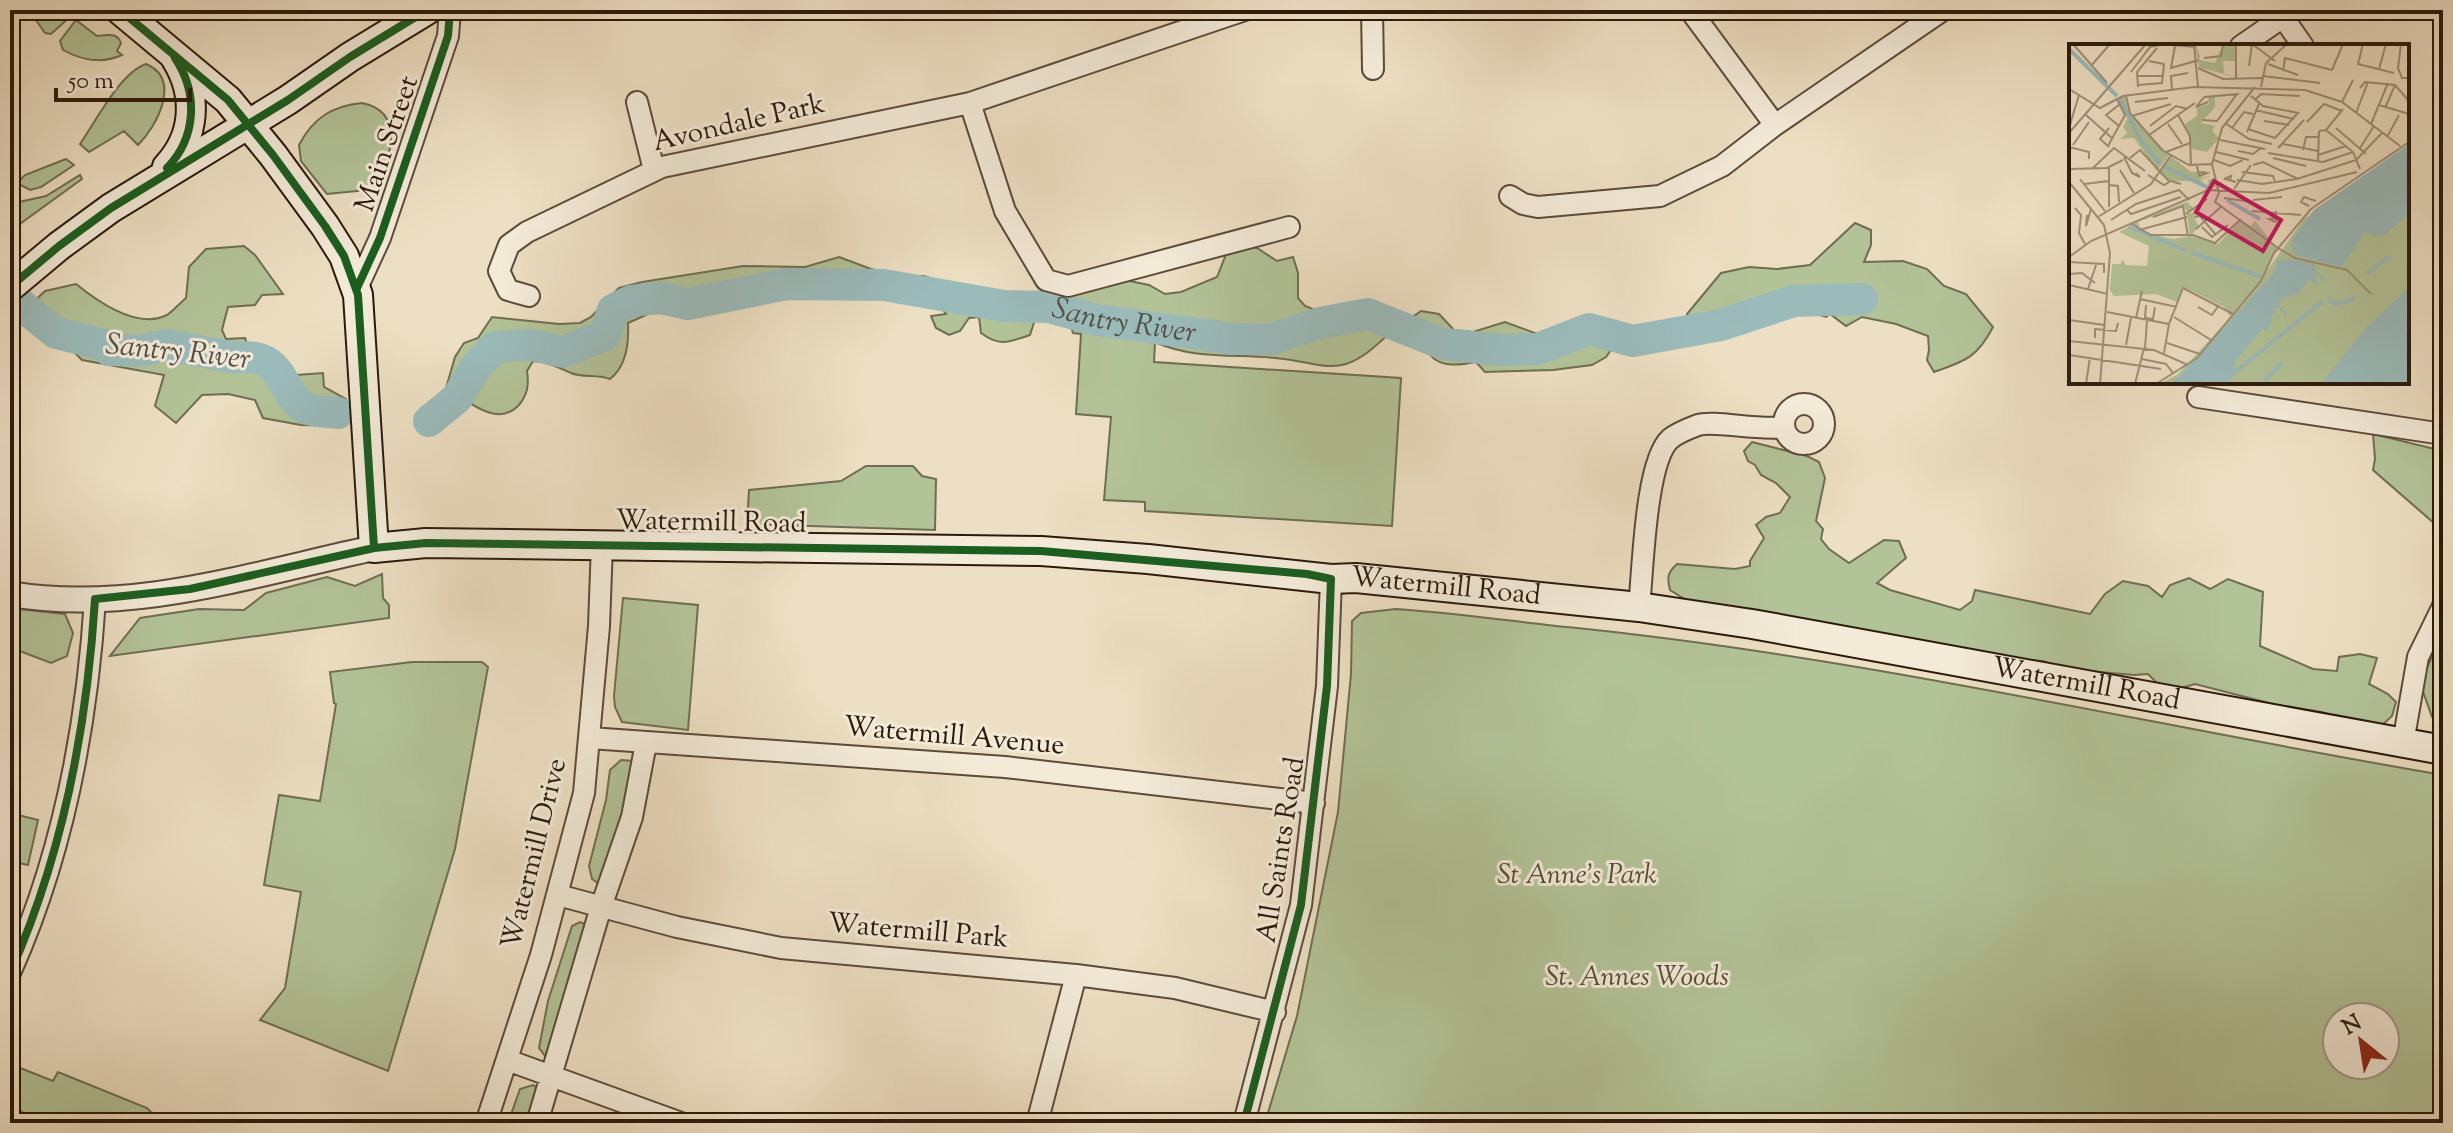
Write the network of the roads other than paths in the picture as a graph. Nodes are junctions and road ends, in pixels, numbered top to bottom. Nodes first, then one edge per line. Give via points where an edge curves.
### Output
1 (120, 10) edge
2 (427, 10) edge
3 (450, 10) edge
4 (1245, 10) edge
5 (1372, 10) edge
6 (1690, 10) edge
7 (1943, 10) edge
8 (2280, 14) edge
9 (2243, 44) edge
10 (2302, 44) edge
11 (169, 49) junction
12 (1373, 69) dead end
13 (637, 102) dead end
14 (970, 103) junction
15 (248, 125) junction
16 (1775, 125) junction
17 (654, 170) junction
18 (145, 186) junction
19 (1510, 196) dead end
20 (1289, 227) dead end
21 (12, 286) edge
22 (357, 288) junction
23 (529, 296) dead end
24 (2198, 397) dead end
25 (1784, 427) dead end
26 (2443, 434) edge
27 (602, 544) junction
28 (374, 548) junction
29 (1331, 579) junction
30 (10, 594) edge
31 (95, 599) junction
32 (2443, 606) edge
33 (1639, 607) junction
34 (590, 738) junction
35 (646, 743) junction
36 (2403, 743) junction
37 (2443, 750) edge
38 (1314, 803) junction
39 (558, 895) junction
40 (601, 907) junction
41 (10, 973) edge
42 (1076, 975) junction
43 (1275, 1012) junction
44 (507, 1060) junction
45 (552, 1077) junction
46 (486, 1123) edge
47 (537, 1123) edge
48 (681, 1123) edge
49 (1037, 1123) edge
50 (1244, 1123) edge

1 - 11 main road, Main Street
2 - 15 main road
3 - 22 street, Main Street via 448,36 380,238
4 - 14 street, Avondale Park
5 - 12 street
6 - 16 street
7 - 16 street
8 - 9 street
8 - 10 street
11 - 15 main road, Main Street via 228,100
11 - 18 main road via 187,85 192,121 181,150
13 - 17 street
14 - 17 street, Avondale Park
14 - 20 street via 1005,211 1046,280 1068,286
15 - 18 main road
15 - 22 main road, Main Street via 325,226
16 - 19 street via 1722,166 1660,196 1538,207
17 - 23 street, Avondale Park via 509,245 499,271 508,290
18 - 21 main road
22 - 28 main road, Main Street
24 - 26 street
25 - 33 street via 1700,424 1670,439 1658,457
27 - 28 main road, Watermill Road via 426,543
27 - 29 main road, Watermill Road via 1041,551
27 - 34 street, Watermill Drive
28 - 31 street, Watermill Road via 203,586
29 - 33 main road, Watermill Road
29 - 38 street, All Saints Road via 1327,686
30 - 31 street, Watermill Road
31 - 41 street via 92,655 67,802 44,887
32 - 36 street via 2418,657
33 - 36 main road, Watermill Road via 1882,646
34 - 35 street, Watermill Avenue
34 - 39 street, Watermill Drive via 584,793
35 - 38 street, Watermill Avenue via 1005,767
35 - 40 street via 632,817
36 - 37 main road, Watermill Road
38 - 43 street, All Saints Road via 1301,905
39 - 40 street, Watermill Park
39 - 44 street, Watermill Drive
40 - 42 street, Watermill Park via 781,948
40 - 45 street
42 - 43 street, Watermill Park via 1175,988
42 - 49 street
43 - 50 street, All Saints Road
44 - 45 street
44 - 46 street, Watermill Drive
45 - 47 street
45 - 48 street

